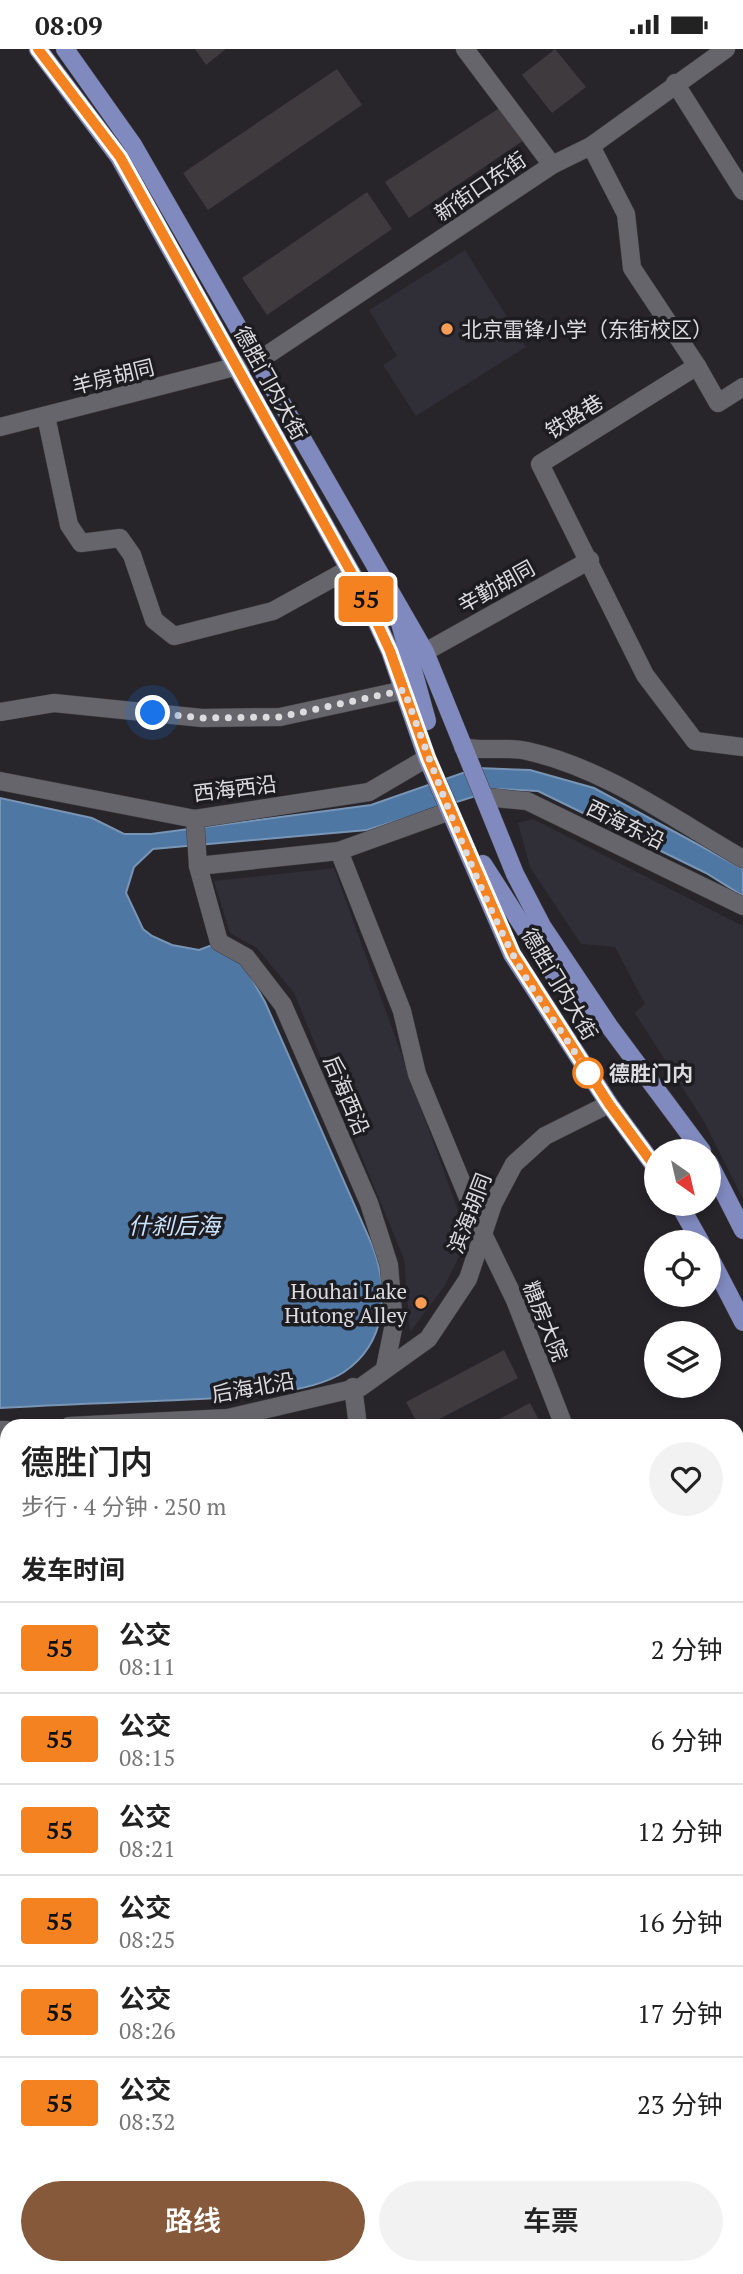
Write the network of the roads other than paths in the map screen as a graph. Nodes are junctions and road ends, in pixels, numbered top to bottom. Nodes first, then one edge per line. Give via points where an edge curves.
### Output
1 (38, 49) edge
2 (65, 49) edge
3 (465, 49) edge
4 (726, 49) edge
5 (675, 83) junction
6 (591, 146) junction
7 (552, 165) junction
8 (743, 191) edge
9 (258, 361) junction
10 (697, 366) junction
11 (237, 369) junction
12 (743, 387) edge
13 (46, 416) junction
14 (0, 428) edge
15 (590, 560) junction
16 (349, 569) junction
17 (387, 583) junction
18 (425, 652) junction
19 (404, 690) junction
20 (0, 712) edge
21 (463, 747) junction
22 (743, 747) edge
23 (432, 755) junction
24 (0, 781) edge
25 (485, 797) junction
26 (454, 810) junction
27 (195, 818) junction
28 (339, 851) junction
29 (743, 859) edge
30 (198, 866) junction
31 (743, 906) edge
32 (609, 1026) junction
33 (609, 1104) junction
34 (693, 1139) edge
35 (644, 1152) edge
36 (721, 1187) edge
37 (743, 1230) edge
38 (483, 1234) junction
39 (721, 1279) edge
40 (743, 1322) edge
41 (428, 1339) joint
42 (385, 1368) junction
43 (353, 1387) junction
44 (239, 1419) edge
45 (357, 1419) edge
46 (561, 1419) edge

1 - 11 main road, 德胜门内大街 via 120,157
2 - 9 main road, 德胜门内大街 via 133,145
3 - 7 street
4 - 5 street, 新街口东街
5 - 6 street, 新街口东街
5 - 8 street
6 - 7 street, 新街口东街
6 - 10 street via 626,214 632,268
7 - 9 street, 新街口东街
9 - 11 street, 新街口东街
9 - 17 main road, 德胜门内大街
10 - 12 street via 718,403
10 - 15 street, 铁路巷 via 540,464
11 - 13 street, 羊房胡同
11 - 16 main road, 德胜门内大街
13 - 14 street, 羊房胡同
13 - 16 street via 69,525 81,543 120,538 132,555 154,620 174,636 273,611
15 - 18 street, 辛勤胡同
15 - 22 street, 铁路巷 via 645,675 695,741
16 - 19 main road, 德胜门内大街
17 - 18 main road, 德胜门内大街
17 - 23 main road, 德胜门内大街
18 - 21 main road, 德胜门内大街
19 - 20 street via 280,717 202,718 54,703
19 - 23 main road, 德胜门内大街
21 - 25 main road, 德胜门内大街
21 - 29 street via 525,750 596,774
23 - 26 main road
23 - 27 street, 西海西沿 via 369,792
24 - 27 street, 西海西沿
25 - 31 street, 西海东沿 via 527,801
25 - 32 main road, 德胜门内大街 via 514,874 542,926
26 - 28 street
26 - 32 main road, 德胜门内大街 via 488,876 556,978
26 - 33 main road, 德胜门内大街 via 513,954
27 - 30 street, 后海西沿
28 - 30 street
28 - 38 street, 糖房大院 via 402,1011 416,1074
30 - 42 street, 后海西沿 via 219,942 246,957 283,1005 369,1203 389,1265 394,1324
32 - 34 main road, 德胜门内大街
33 - 35 main road, 德胜门内大街
33 - 38 street, 滨海胡同 via 545,1136 514,1164
36 - 37 main road
38 - 41 street, 滨海胡同 via 468,1279
38 - 46 street, 糖房大院 via 515,1300
39 - 40 main road
41 - 42 street, 后海北沿
42 - 43 street, 后海北沿 via 360,1387
43 - 44 street, 后海北沿
43 - 45 street

